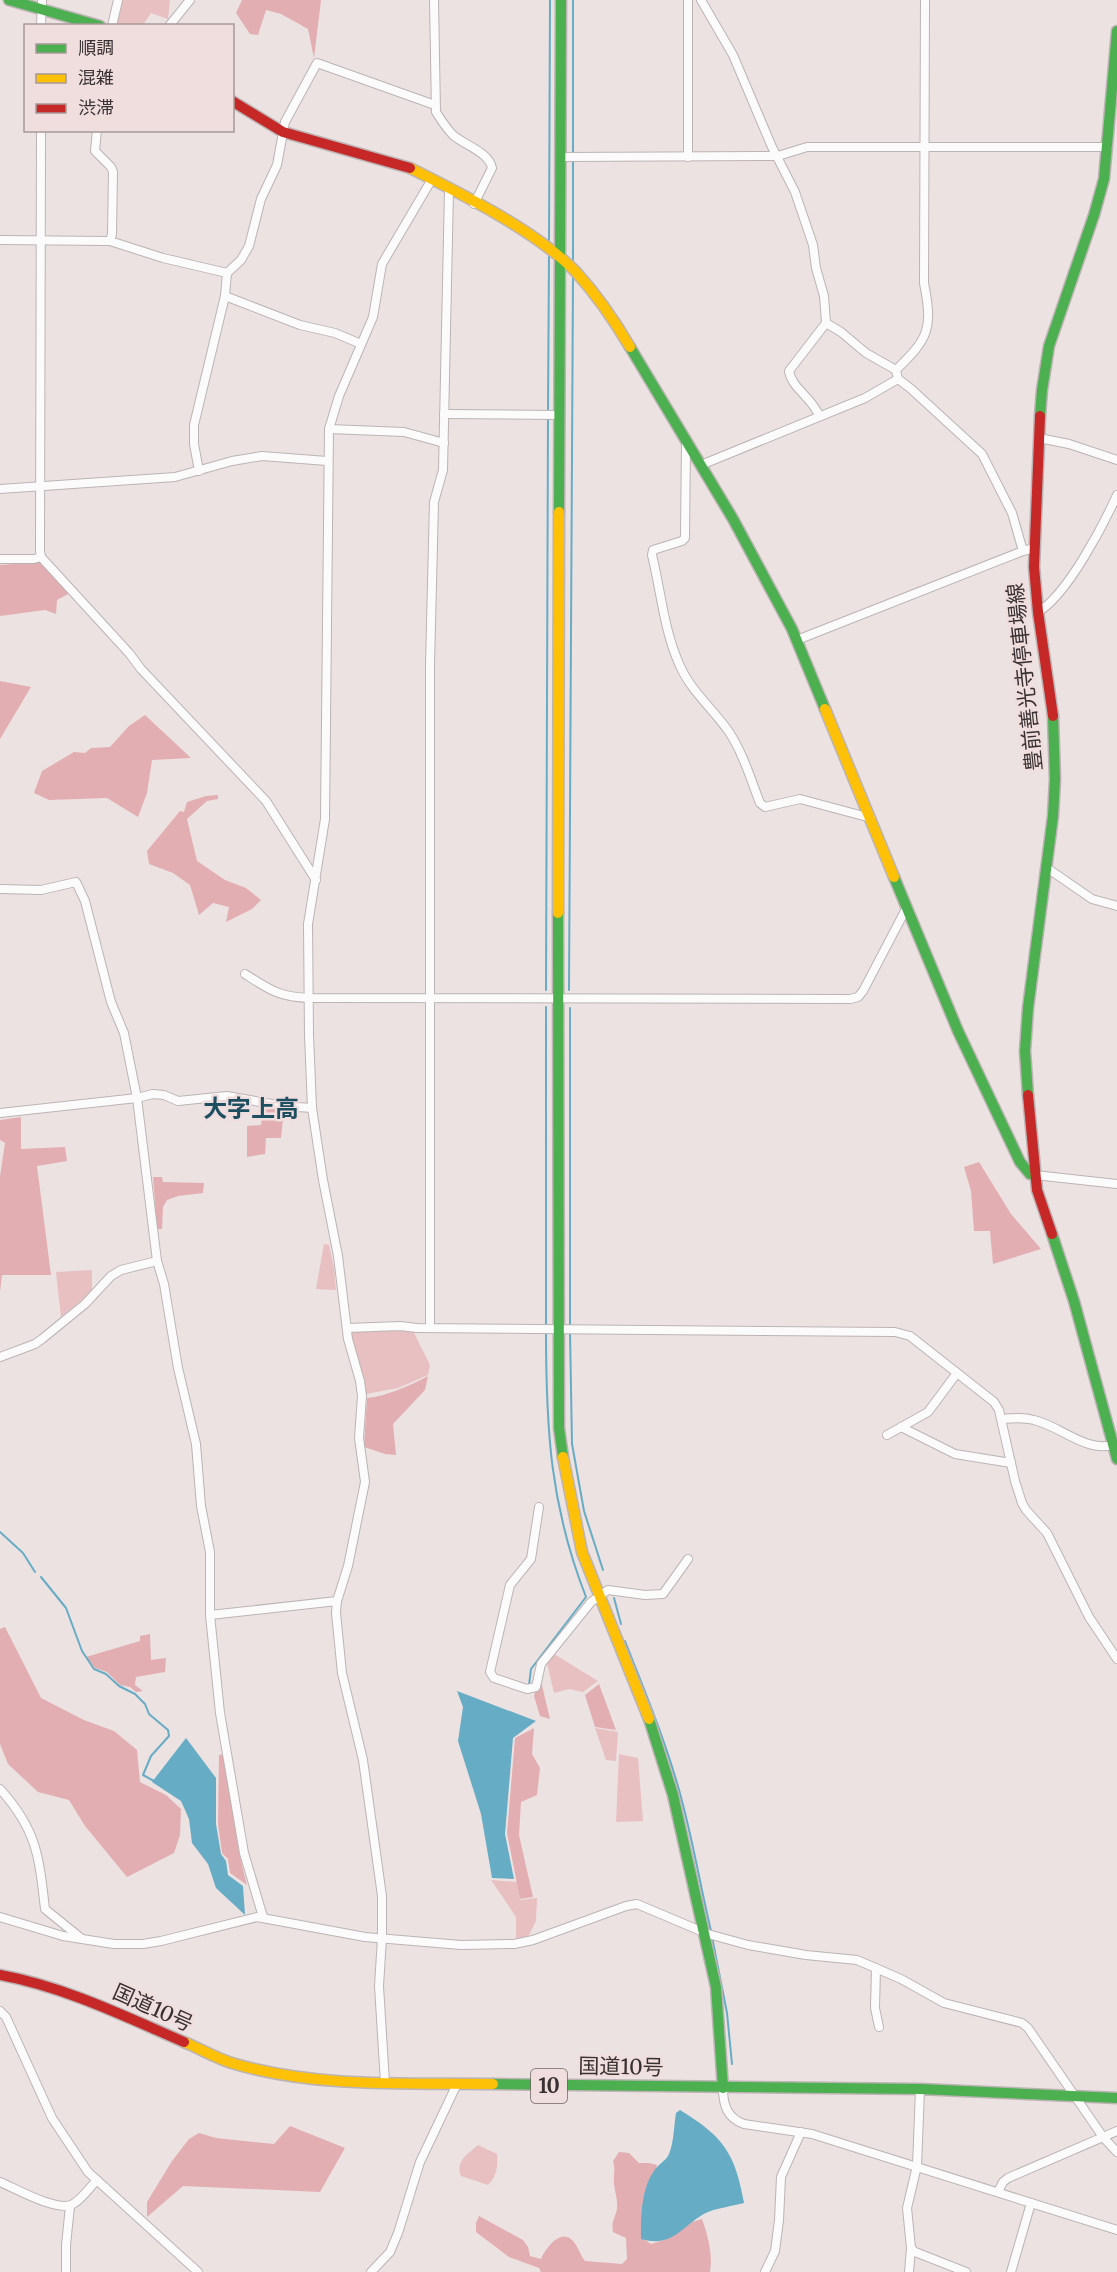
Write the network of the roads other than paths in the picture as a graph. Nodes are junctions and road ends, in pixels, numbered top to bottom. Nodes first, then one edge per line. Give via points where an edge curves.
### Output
1 (9, 0) edge
2 (118, 0) edge
3 (190, 0) edge
4 (434, 0) edge
5 (561, 0) edge
6 (688, 0) edge
7 (701, 0) edge
8 (925, 0) edge
9 (41, 5) edge
10 (41, 24) edge
11 (94, 24) edge
12 (112, 24) edge
13 (171, 24) edge
14 (1117, 32) edge
15 (234, 102) edge
16 (435, 105) junction
17 (41, 132) edge
18 (97, 132) edge
19 (283, 132) junction
20 (925, 147) junction
21 (1108, 147) junction
22 (778, 156) junction
23 (569, 157) junction
24 (688, 157) junction
25 (432, 179) junction
26 (449, 190) junction
27 (474, 204) junction
28 (41, 239) junction
29 (0, 240) edge
30 (110, 241) junction
31 (553, 252) junction
32 (226, 273) junction
33 (225, 296) junction
34 (826, 323) junction
35 (362, 344) junction
36 (897, 375) junction
37 (444, 414) junction
38 (552, 415) junction
39 (819, 416) junction
40 (329, 429) junction
41 (1039, 438) junction
42 (686, 440) junction
43 (444, 443) junction
44 (1117, 460) edge
45 (327, 461) junction
46 (701, 465) junction
47 (199, 471) junction
48 (40, 486) junction
49 (0, 489) edge
50 (1117, 495) edge
51 (1035, 548) junction
52 (1023, 551) junction
53 (41, 557) junction
54 (0, 559) edge
55 (1038, 612) junction
56 (796, 640) junction
57 (871, 818) junction
58 (1047, 868) junction
59 (316, 880) junction
60 (0, 889) edge
61 (1117, 906) edge
62 (907, 907) junction
63 (244, 974) dead end
64 (309, 998) junction
65 (431, 999) junction
66 (558, 999) junction
67 (137, 1098) junction
68 (312, 1108) junction
69 (0, 1113) edge
70 (1035, 1175) junction
71 (1117, 1184) edge
72 (157, 1262) junction
73 (347, 1328) junction
74 (430, 1328) junction
75 (558, 1330) junction
76 (0, 1357) edge
77 (957, 1373) junction
78 (1002, 1419) junction
79 (901, 1426) junction
80 (887, 1435) dead end
81 (1115, 1445) edge
82 (1117, 1459) edge
83 (1011, 1463) junction
84 (539, 1507) dead end
85 (688, 1559) dead end
86 (599, 1596) junction
87 (337, 1601) junction
88 (210, 1615) junction
89 (1117, 1659) edge
90 (0, 1788) edge
91 (0, 1917) edge
92 (263, 1917) junction
93 (708, 1934) junction
94 (382, 1938) junction
95 (82, 1939) junction
96 (876, 1968) junction
97 (0, 1975) edge
98 (0, 2011) edge
99 (879, 2027) dead end
100 (385, 2083) junction
101 (457, 2084) junction
102 (723, 2088) junction
103 (920, 2089) junction
104 (1074, 2096) junction
105 (1117, 2098) edge
106 (1117, 2131) edge
107 (801, 2132) junction
108 (1103, 2137) junction
109 (1117, 2152) edge
110 (917, 2166) junction
111 (97, 2180) junction
112 (0, 2182) edge
113 (998, 2192) junction
114 (1030, 2203) junction
115 (70, 2206) junction
116 (1117, 2230) edge
117 (911, 2248) junction
118 (66, 2272) edge
119 (198, 2272) edge
120 (371, 2272) edge
121 (765, 2272) edge
122 (909, 2272) edge
123 (966, 2272) edge
124 (1011, 2272) edge

1 - 9 main road
2 - 12 street
3 - 13 street
4 - 16 street
5 - 23 main road
6 - 24 street
7 - 22 street via 734,55
8 - 20 street
9 - 10 street
9 - 11 main road
14 - 21 main road, 豊前善光寺停車場線
15 - 19 main road
16 - 19 street via 317,63
16 - 27 street via 443,124 454,136 491,163 489,176
17 - 28 street
18 - 30 street via 95,151 113,172
19 - 25 main road via 405,166
19 - 32 street via 277,165 261,199 249,246
20 - 21 street
20 - 22 street via 807,147
20 - 36 street via 924,283 929,323 916,351
21 - 41 main road, 豊前善光寺停車場線 via 1094,215 1049,346
22 - 24 street
22 - 34 street via 813,245
23 - 24 street
23 - 31 main road
25 - 26 main road
25 - 35 street via 382,264 373,317
26 - 27 main road
26 - 37 street
27 - 31 main road
28 - 29 street
28 - 30 street
28 - 48 street
30 - 32 street
31 - 38 main road
31 - 42 main road via 607,309
32 - 33 street
33 - 35 street
33 - 47 street via 194,425
34 - 36 street
34 - 39 street via 789,371 794,384 808,396
35 - 40 street
36 - 39 street via 866,398
36 - 52 street via 982,454 1012,513
37 - 38 street
37 - 43 street
38 - 66 main road
39 - 46 street
40 - 43 street via 404,432
40 - 45 street
41 - 44 street
41 - 51 main road, 豊前善光寺停車場線
42 - 46 main road
42 - 57 street via 685,538 657,547 652,555 668,634 688,683 729,733 765,807 800,799
43 - 65 street via 443,470 434,502 430,665
45 - 47 street via 262,456
45 - 59 street via 326,819
46 - 56 main road
47 - 48 street via 175,477
48 - 49 street
48 - 53 street
50 - 55 street via 1062,589
51 - 52 street
51 - 55 main road, 豊前善光寺停車場線
52 - 56 street
53 - 54 street
53 - 59 street via 266,801
55 - 58 main road, 豊前善光寺停車場線 via 1055,743
56 - 57 main road
57 - 62 main road
58 - 61 street via 1092,899
58 - 70 main road, 豊前善光寺停車場線 via 1025,1051
59 - 64 street via 308,924
60 - 67 street via 40,890 76,882 124,1033
62 - 66 street via 858,997
62 - 70 main road via 958,1031 1020,1162
63 - 64 street via 286,997
64 - 65 street
64 - 68 street
65 - 66 street
65 - 74 street
66 - 75 main road
67 - 68 street via 164,1095 178,1101 227,1096
67 - 69 street
67 - 72 street
68 - 73 street
70 - 71 street
70 - 81 main road, 豊前善光寺停車場線
72 - 76 street via 111,1276 86,1304 42,1339
72 - 88 street via 196,1444 201,1506 210,1552
73 - 74 street
73 - 87 street via 362,1396 359,1438 365,1482
74 - 75 street
75 - 77 street via 900,1332 914,1338
75 - 86 main road via 558,1406 566,1480 582,1552
77 - 78 street via 994,1402
77 - 79 street via 928,1412
78 - 81 street via 1036,1420 1091,1445
78 - 83 street
79 - 80 street
79 - 83 street via 955,1454
81 - 82 main road, 豊前善光寺停車場線
83 - 89 street via 1022,1503 1047,1533 1089,1617
84 - 86 street via 531,1559 507,1594 491,1676 527,1689 536,1687 541,1664
85 - 86 street via 663,1594 608,1590
86 - 93 main road via 653,1730
87 - 88 street
87 - 94 street via 342,1673 371,1808 382,1896
88 - 92 street via 220,1713 244,1853
90 - 95 street via 33,1839 45,1909
91 - 95 street
92 - 94 street
92 - 95 street via 143,1944
93 - 94 street via 637,1904 514,1944 461,1945
93 - 96 street via 766,1949 847,1958
93 - 102 main road
94 - 100 street via 379,1986
96 - 99 street via 875,2008
96 - 104 street via 944,2003 1022,2022
97 - 100 main road, 国道10号 / 10 via 72,1994 247,2067 314,2079
98 - 111 street via 63,2136
100 - 101 main road, 国道10号 / 10
101 - 102 main road, 国道10号 / 10
101 - 120 street via 420,2162 390,2252
102 - 103 main road, 国道10号 / 10
102 - 107 street via 727,2110 739,2122
103 - 104 main road, 国道10号 / 10
103 - 110 street
104 - 105 main road, 国道10号 / 10
104 - 108 street
106 - 108 street
107 - 110 street
107 - 121 street via 781,2177 775,2251
108 - 109 street
108 - 113 street via 1008,2178
110 - 113 street
110 - 117 street via 907,2208
111 - 115 street
111 - 119 street
112 - 115 street via 42,2201
113 - 114 street
114 - 116 street
114 - 124 street
115 - 118 street
117 - 122 street
117 - 123 street

